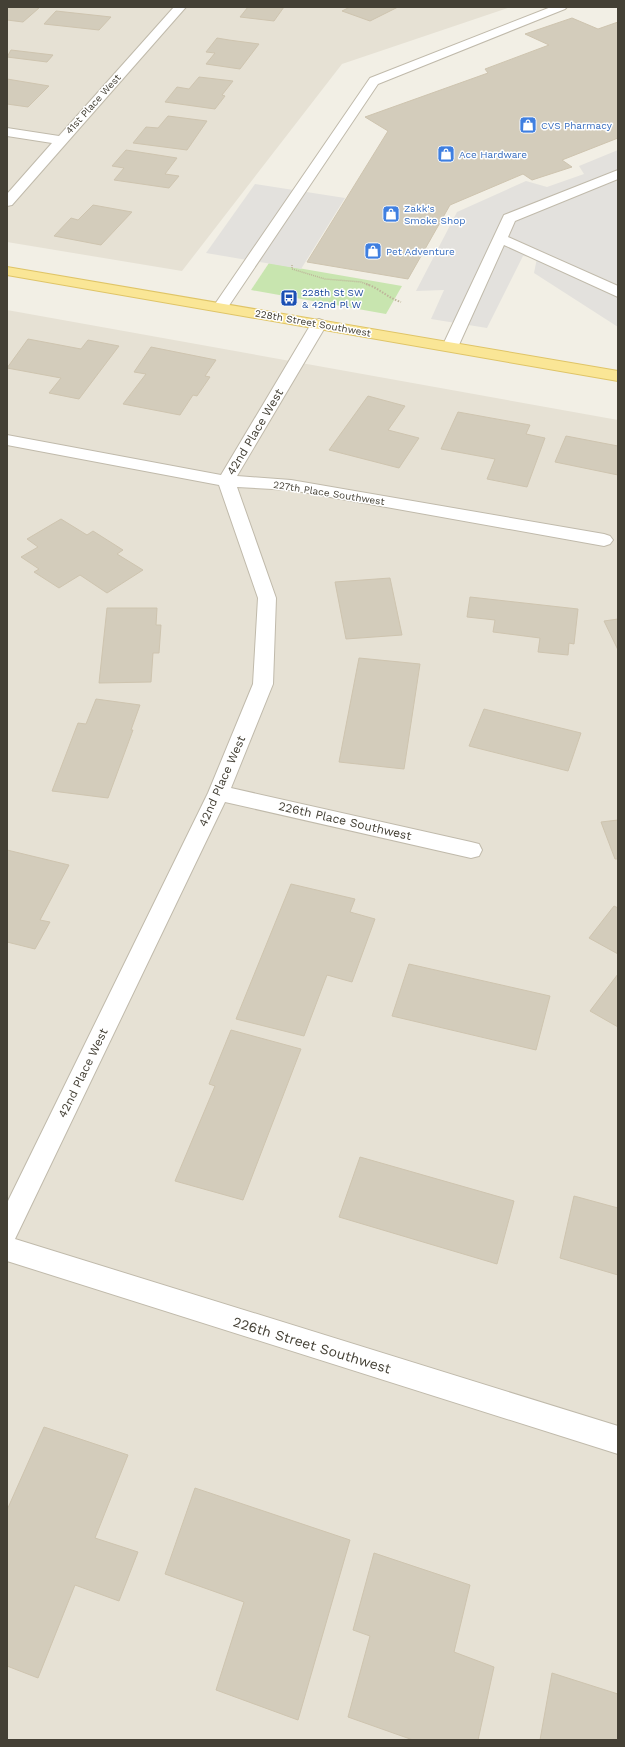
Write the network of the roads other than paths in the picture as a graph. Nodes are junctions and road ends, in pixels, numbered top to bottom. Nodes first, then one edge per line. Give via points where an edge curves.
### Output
1 (180, 7) edge
2 (561, 7) edge
3 (7, 132) edge
4 (61, 140) junction
5 (618, 174) edge
6 (7, 202) edge
7 (500, 238) junction
8 (7, 271) edge
9 (618, 292) edge
10 (221, 307) junction
11 (319, 324) junction
12 (450, 347) junction
13 (618, 376) edge
14 (7, 440) edge
15 (226, 481) junction
16 (604, 540) dead end
17 (219, 793) junction
18 (471, 850) dead end
19 (7, 1230) edge
20 (7, 1249) edge
21 (618, 1440) edge

1 - 4 street, 41st Place West
2 - 10 street via 374,82
3 - 4 street
4 - 6 street, 41st Place West
5 - 7 street via 509,218
7 - 9 street
7 - 12 street
8 - 10 main road, 228th Street Southwest
10 - 11 main road, 228th Street Southwest
11 - 12 main road, 228th Street Southwest
11 - 15 street, 42nd Place West
12 - 13 main road, 228th Street Southwest
14 - 15 street, 227th Place Southwest
15 - 16 street, 227th Place Southwest via 290,485
15 - 17 street, 42nd Place West via 267,598 263,684
17 - 18 street, 226th Place Southwest
17 - 19 street, 42nd Place West
20 - 21 street, 226th Street Southwest

